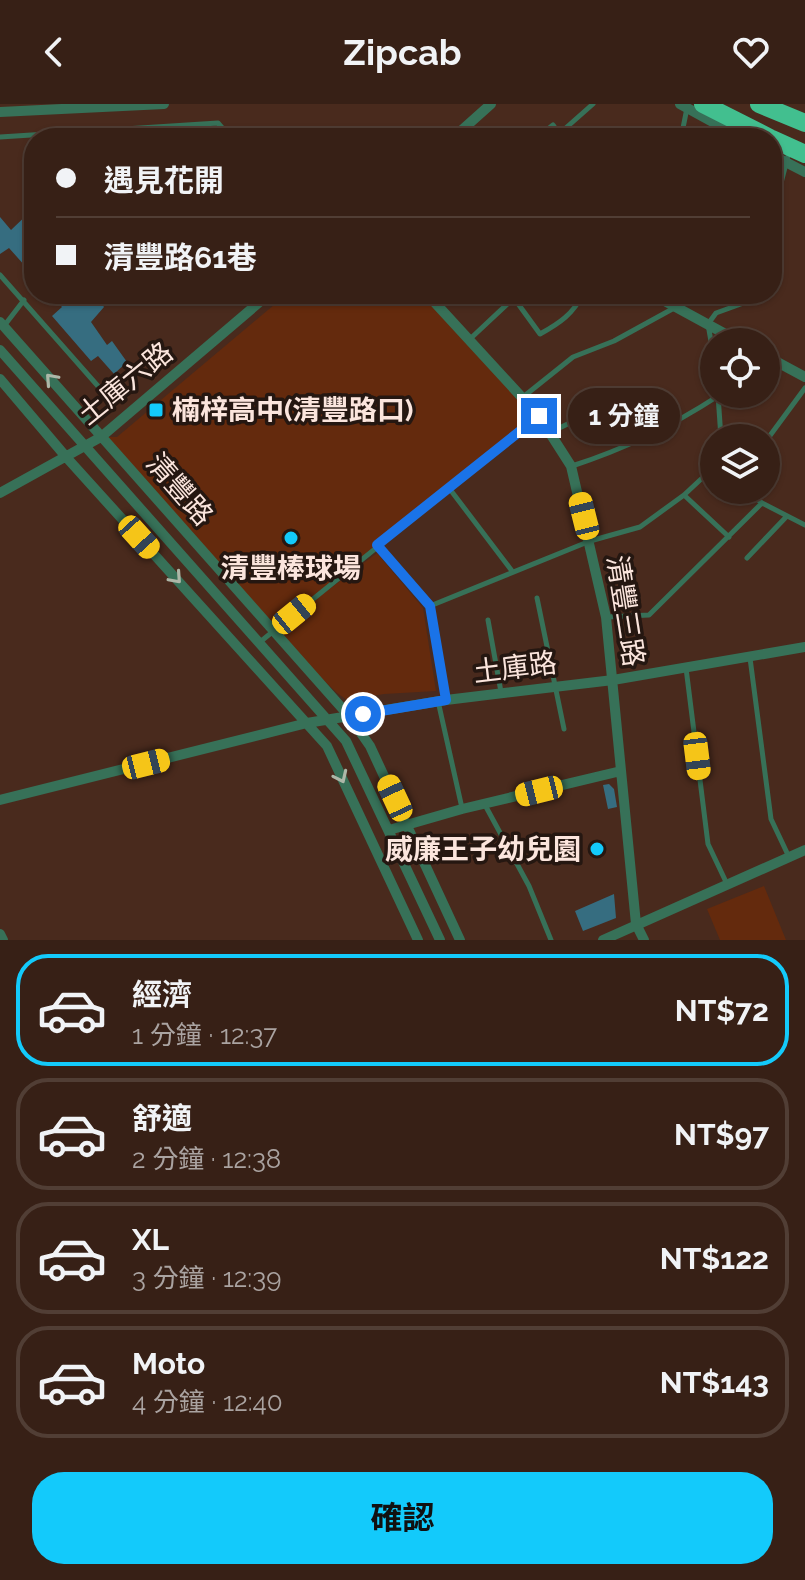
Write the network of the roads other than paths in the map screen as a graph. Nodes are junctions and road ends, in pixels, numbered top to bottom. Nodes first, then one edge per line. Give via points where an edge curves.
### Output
1 (164, 104) edge
2 (491, 104) edge
3 (593, 104) edge
4 (759, 104) edge
5 (690, 105) edge
6 (71, 106) edge
7 (0, 112) edge
8 (805, 123) edge
9 (128, 128) edge
10 (222, 128) edge
11 (464, 128) edge
12 (566, 128) edge
13 (684, 128) edge
14 (726, 128) edge
15 (745, 128) edge
16 (24, 134) edge
17 (0, 137) edge
18 (793, 157) edge
19 (805, 172) edge
20 (782, 189) edge
21 (0, 275) edge
22 (24, 300) joint
23 (27, 304) edge
24 (257, 304) edge
25 (436, 304) edge
26 (505, 304) edge
27 (520, 304) edge
28 (578, 304) edge
29 (670, 304) edge
30 (674, 304) edge
31 (741, 304) edge
32 (676, 307) junction
33 (708, 324) junction
34 (1, 326) edge
35 (709, 328) edge
36 (715, 328) edge
37 (469, 340) junction
38 (0, 350) edge
39 (780, 364) edge
40 (805, 377) edge
41 (0, 379) edge
42 (805, 388) edge
43 (522, 398) junction
44 (112, 402) dead end
45 (700, 407) edge
46 (539, 416) junction
47 (578, 419) dead end
48 (779, 424) edge
49 (550, 433) junction
50 (101, 437) junction
51 (85, 447) junction
52 (67, 458) junction
53 (571, 466) junction
54 (700, 480) edge
55 (449, 488) junction
56 (0, 493) edge
57 (684, 495) junction
58 (761, 504) edge
59 (764, 504) edge
60 (787, 516) junction
61 (805, 525) edge
62 (729, 537) junction
63 (590, 541) junction
64 (377, 545) junction
65 (747, 558) dead end
66 (512, 571) junction
67 (537, 598) dead end
68 (430, 606) junction
69 (606, 617) junction
70 (488, 620) dead end
71 (273, 631) junction
72 (260, 642) junction
73 (805, 647) edge
74 (750, 657) junction
75 (686, 668) junction
76 (613, 680) junction
77 (556, 686) junction
78 (501, 692) junction
79 (442, 700) junction
80 (349, 716) junction
81 (329, 719) junction
82 (307, 723) junction
83 (564, 729) dead end
84 (621, 771) junction
85 (0, 800) edge
86 (484, 804) junction
87 (462, 809) junction
88 (407, 824) junction
89 (389, 830) junction
90 (805, 850) edge
91 (789, 857) junction
92 (727, 884) junction
93 (636, 924) junction
94 (0, 934) edge
95 (3, 940) edge
96 (418, 940) edge
97 (440, 940) edge
98 (460, 940) edge
99 (551, 940) edge
100 (603, 940) edge
101 (644, 940) edge

1 - 6 street
2 - 11 street
3 - 12 lane
4 - 8 highway
5 - 13 lane
5 - 14 street
5 - 15 highway
6 - 7 street
9 - 10 lane via 218,123
16 - 17 lane
18 - 19 street
18 - 20 lane
21 - 22 lane
22 - 34 lane
23 - 44 lane
24 - 50 street, 土庫六路
25 - 37 street, 清豐三路
26 - 37 lane
27 - 28 lane via 540,334 563,322
29 - 32 street
30 - 32 lane
31 - 33 lane via 716,313
32 - 33 street
32 - 43 lane via 573,357
33 - 35 lane
33 - 36 street
50 -> 34 street, 清豐路
37 - 43 street, 清豐三路
38 - 51 street, 清豐路
39 - 40 street
41 - 52 street
42 - 48 lane
43 - 46 street, 清豐三路
45 - 53 lane via 608,455
46 - 49 street, 清豐三路
46 - 55 lane
47 - 49 lane
49 - 53 street, 清豐三路
50 - 51 street, 土庫六路
50 - 71 street, 清豐路
51 - 52 street, 土庫六路
51 - 72 street, 清豐路
52 - 56 street, 土庫六路
52 -> 82 street
53 - 63 street, 清豐三路
54 - 57 lane
55 - 64 lane
55 - 66 lane
57 - 62 lane
57 - 63 lane via 640,527
58 - 62 lane
59 - 60 lane
60 - 61 lane
60 - 65 lane
62 - 69 lane via 649,615
63 - 66 lane
63 - 69 street, 清豐三路
64 - 68 lane
64 - 71 lane
66 - 68 lane
67 - 77 lane
68 - 79 lane
69 - 76 street, 清豐三路
70 - 78 lane
71 - 72 lane
71 - 80 street, 清豐路
72 - 81 street, 清豐路
73 - 74 street, 土庫路
74 - 75 street, 土庫路
74 - 91 lane via 771,819
75 - 76 street, 土庫路
75 - 92 lane via 708,844
76 - 77 street, 土庫路
76 - 84 street, 清豐三路
77 - 78 street, 土庫路
77 - 83 lane
78 - 79 street, 土庫路
79 - 80 street, 土庫路
79 - 87 lane
80 - 81 street, 土庫路
80 - 88 street, 清豐路 via 370,746
81 - 82 street, 土庫路
81 - 89 street, 清豐路 via 352,750
82 - 85 street, 土庫路
82 -> 96 street via 327,746
84 - 86 street
84 - 93 street, 清豐三路
86 - 87 street
86 - 99 lane via 529,886
87 - 88 street
88 - 89 street
88 - 98 street, 清豐路
89 - 97 street, 清豐路
90 - 91 street
91 - 92 street
92 - 93 street
93 - 100 street
93 - 101 street, 清豐三路
94 - 95 street

